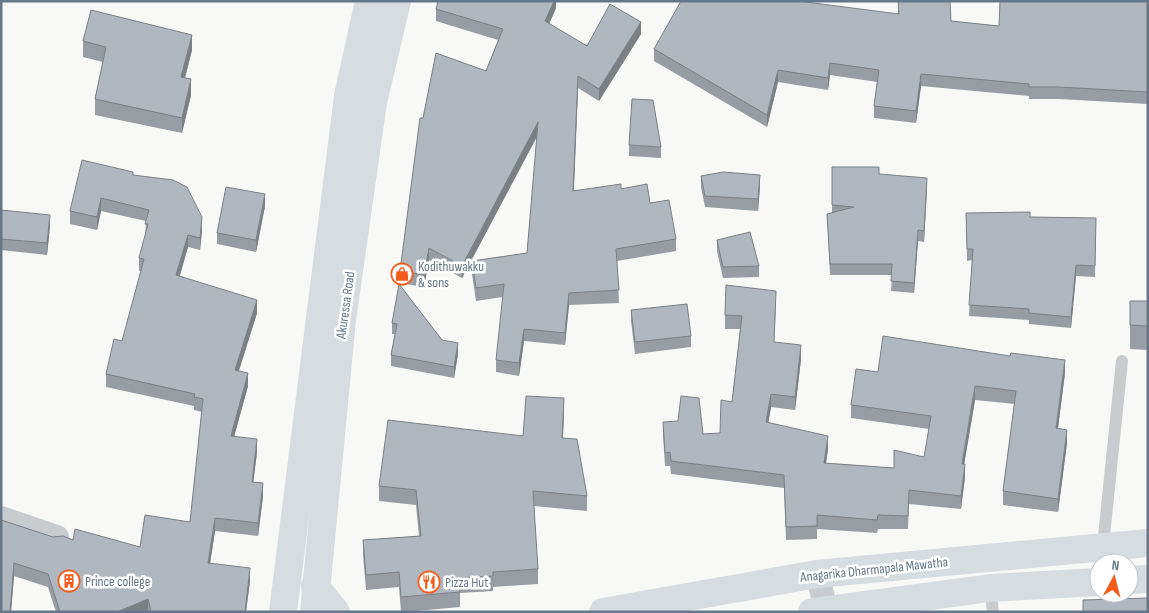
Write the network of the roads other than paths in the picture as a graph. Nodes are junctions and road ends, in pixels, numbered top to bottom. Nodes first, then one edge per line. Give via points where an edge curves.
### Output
1 (369, 1) edge
2 (397, 1) edge
3 (1122, 361) dead end
4 (1, 518) edge
5 (57, 537) edge
6 (1148, 542) edge
7 (1103, 546) junction
8 (817, 574) junction
9 (1089, 584) edge
10 (314, 599) edge
11 (991, 600) edge
12 (822, 611) edge
13 (283, 612) edge
14 (336, 612) edge
15 (603, 612) edge

1 - 13 highway, Akuressa Road via 347,105
2 - 10 highway, Akuressa Road via 373,102 342,320
3 - 7 lane
4 - 5 street
6 - 7 highway, Anagarika Dharmapala Mawatha
7 - 8 highway, Anagarika Dharmapala Mawatha
8 - 12 street
8 - 15 highway, Anagarika Dharmapala Mawatha
9 - 11 highway
10 - 14 highway
11 - 12 highway

